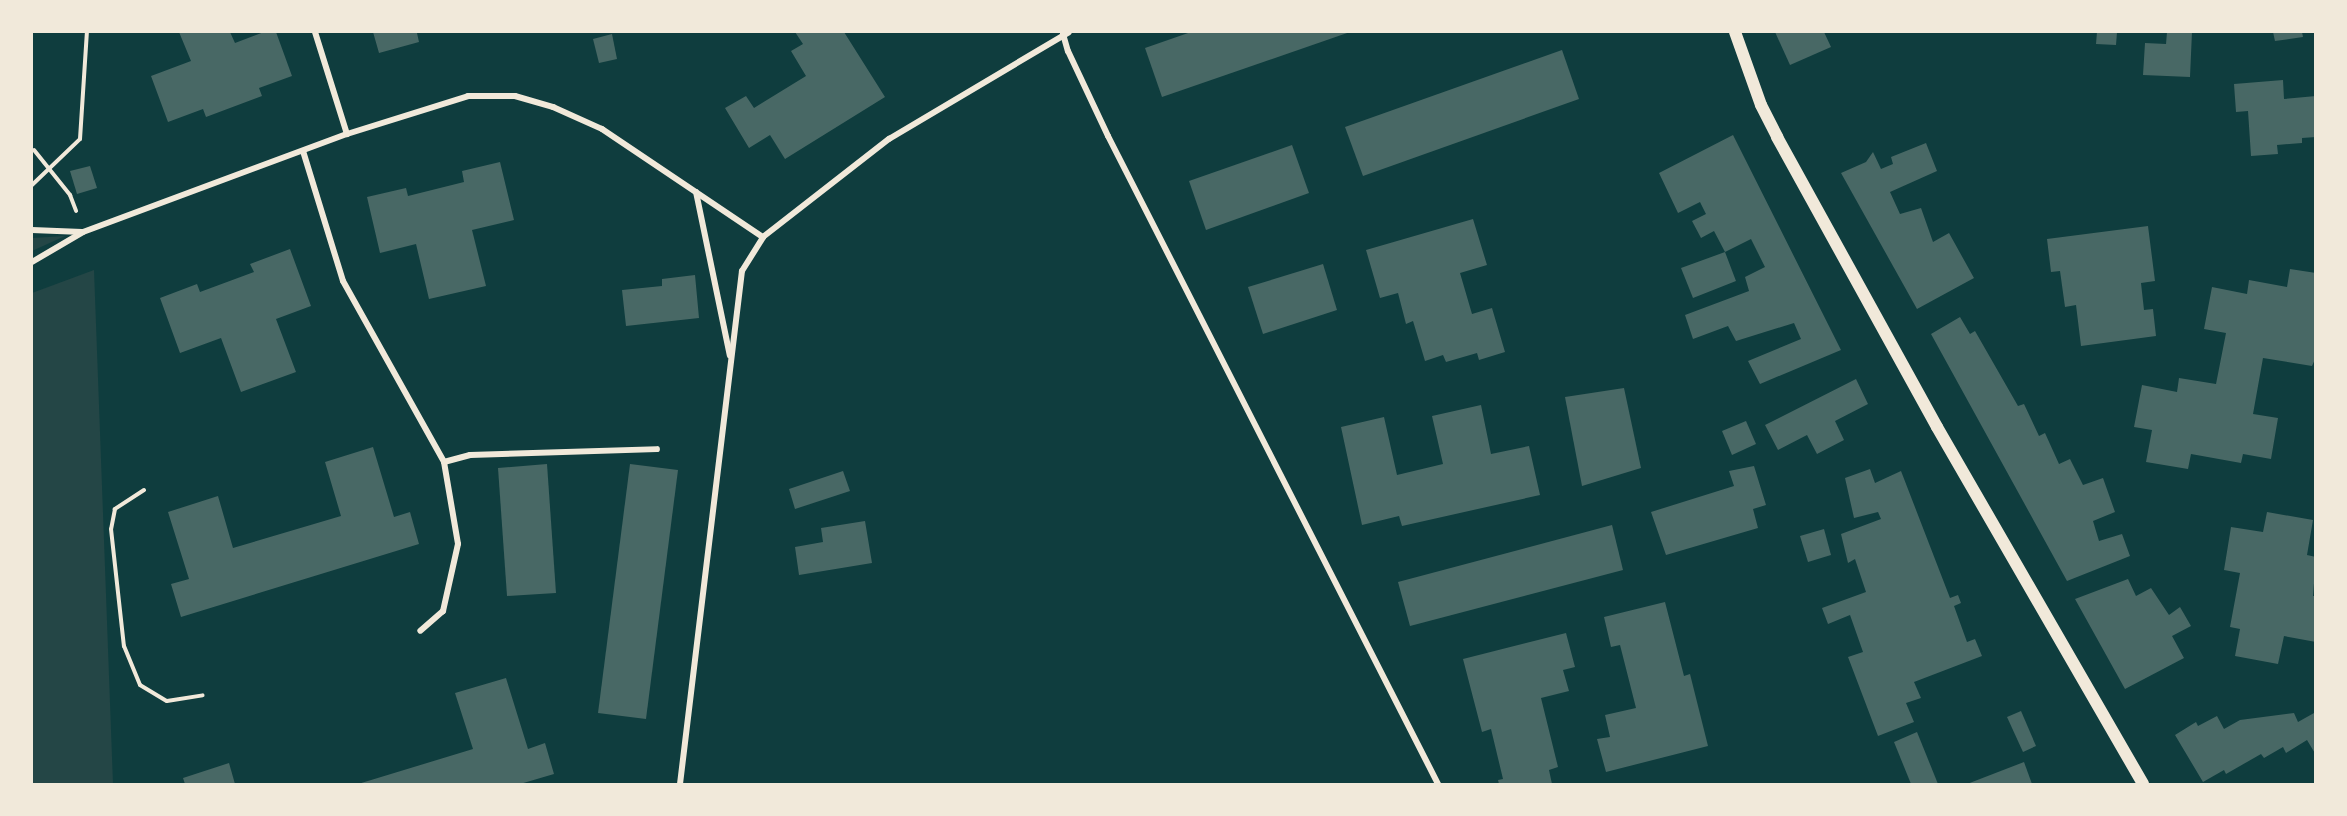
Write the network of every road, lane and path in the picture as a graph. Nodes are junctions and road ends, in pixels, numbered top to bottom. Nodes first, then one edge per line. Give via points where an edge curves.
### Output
1 (87, 32) edge
2 (315, 32) edge
3 (1735, 32) edge
4 (1065, 33) edge
5 (348, 134) junction
6 (34, 150) dead end
7 (303, 151) junction
8 (51, 168) junction
9 (32, 185) edge
10 (696, 192) junction
11 (76, 211) dead end
12 (32, 230) edge
13 (83, 232) junction
14 (763, 237) junction
15 (32, 262) edge
16 (731, 362) junction
17 (657, 449) dead end
18 (444, 462) junction
19 (144, 490) dead end
20 (420, 631) dead end
21 (203, 695) dead end
22 (680, 784) edge
23 (1438, 784) edge
24 (2143, 784) edge

1 - 8 path via 80,139
2 - 5 street
3 - 24 main road via 1777,137 1937,427
4 - 14 street via 889,139
4 - 23 street via 1068,51 1108,136
5 - 7 street
5 - 10 street via 468,96 515,96 553,107 602,129
6 - 8 path
7 - 13 street
7 - 18 street via 343,281
8 - 9 path
8 - 11 path
10 - 14 street
10 - 16 street
12 - 13 street
13 - 15 street
14 - 16 street via 742,271
16 - 22 street
17 - 18 street via 470,455
18 - 20 street via 458,544 443,611
19 - 21 path via 115,509 111,529 124,646 140,685 167,701

